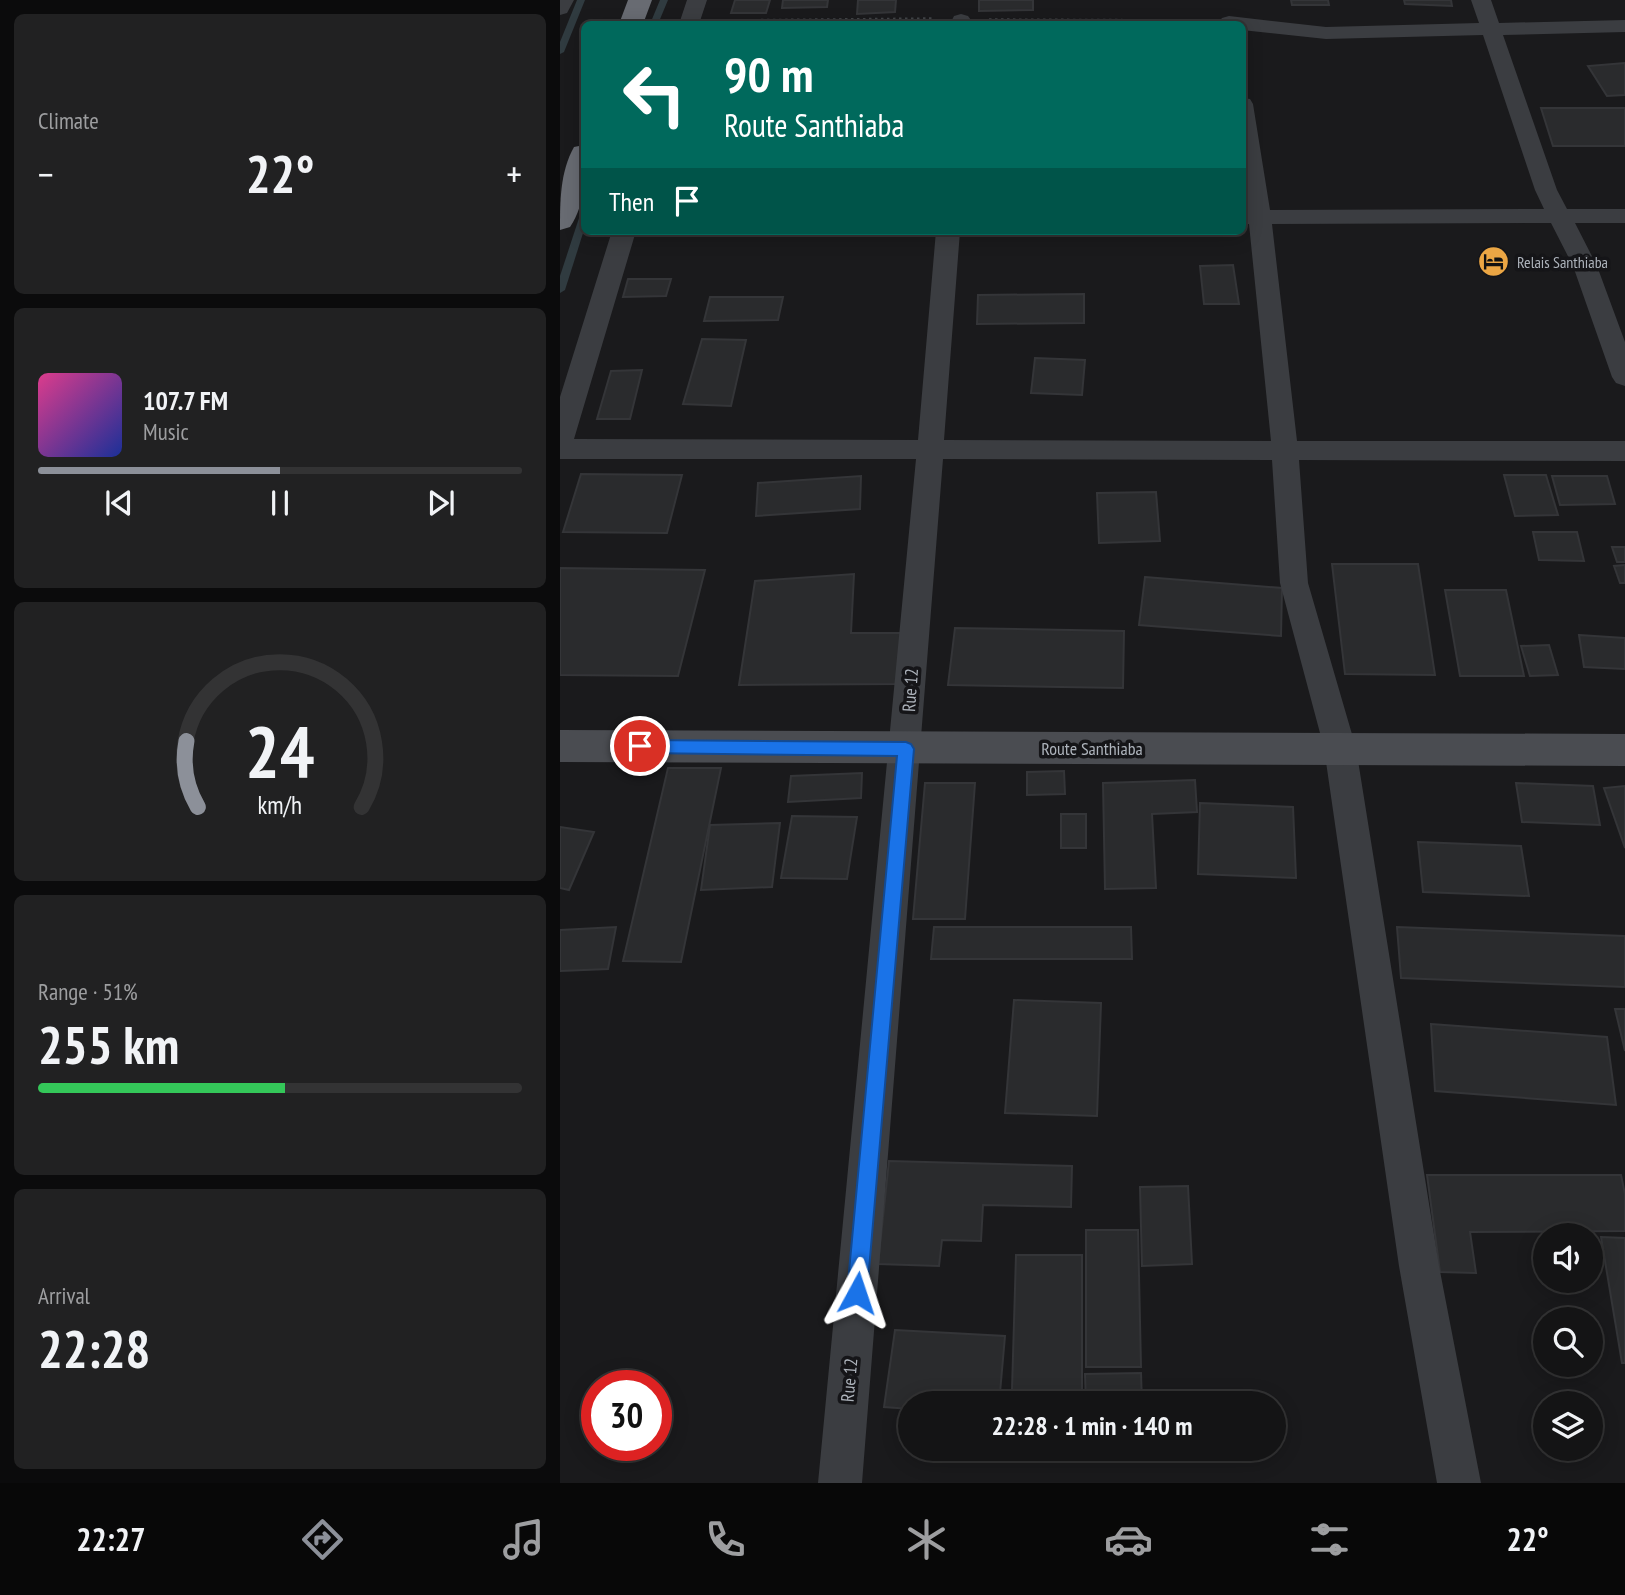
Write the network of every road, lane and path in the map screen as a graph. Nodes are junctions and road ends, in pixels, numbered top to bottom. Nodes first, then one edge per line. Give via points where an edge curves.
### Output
1 (564, 0) edge
2 (640, 0) edge
3 (697, 0) edge
4 (1226, 0) edge
5 (1481, 0) edge
6 (560, 9) edge
7 (632, 21) edge
8 (690, 21) edge
9 (1230, 21) edge
10 (1246, 25) edge
11 (1625, 26) edge
12 (1493, 30) junction
13 (1246, 154) edge
14 (581, 162) edge
15 (1625, 216) edge
16 (1251, 217) edge
17 (1558, 217) junction
18 (560, 221) edge
19 (623, 235) edge
20 (948, 235) edge
21 (1625, 377) edge
22 (560, 440) edge
23 (1286, 448) junction
24 (560, 449) edge
25 (929, 450) junction
26 (1625, 450) edge
27 (560, 746) edge
28 (1340, 748) junction
29 (906, 749) junction
30 (1625, 750) edge
31 (840, 1483) edge
32 (1460, 1483) edge

1 - 6 street
2 - 7 highway
3 - 8 street
4 - 9 street
5 - 12 street
10 - 12 street via 1326,33
11 - 12 street
12 - 17 street
13 - 16 street
14 - 18 highway
15 - 17 street
16 - 17 street
16 - 23 street
17 - 21 street via 1585,266
19 - 22 street
20 - 25 street, Rue 12
23 - 25 street
23 - 26 street
23 - 28 street via 1294,583
24 - 25 street
25 - 29 street, Rue 12
27 - 29 street, Route Santhiaba
28 - 29 street, Route Santhiaba
28 - 30 street, Route Santhiaba
28 - 32 street via 1419,1266
29 - 31 street, Rue 12

